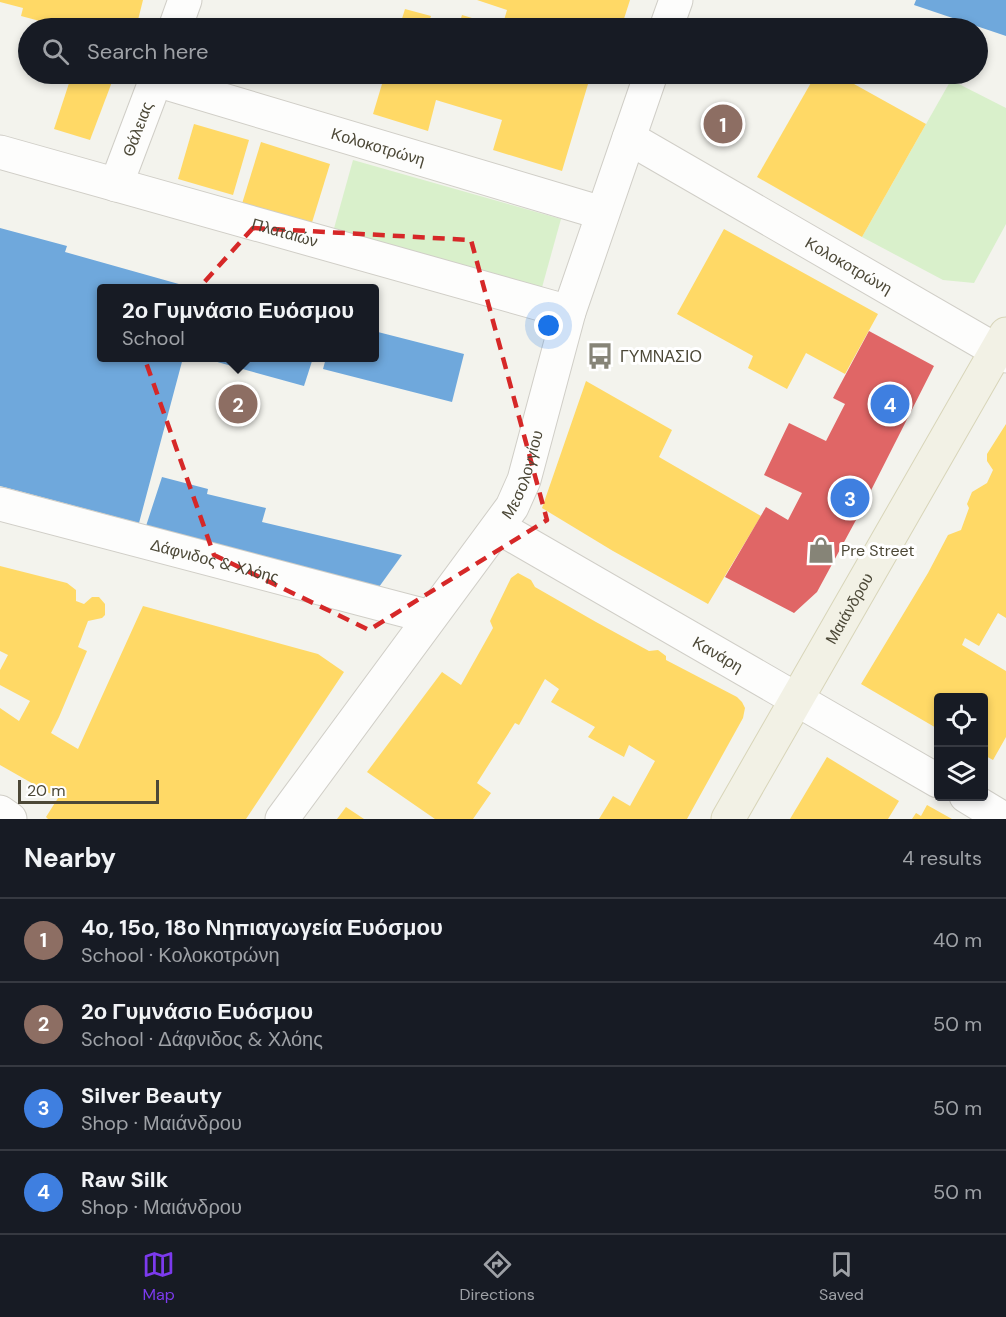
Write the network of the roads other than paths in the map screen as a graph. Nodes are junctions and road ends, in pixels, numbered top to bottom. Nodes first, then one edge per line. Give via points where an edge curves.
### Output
1 (185, 0) edge
2 (676, 0) edge
3 (179, 18) edge
4 (670, 18) edge
5 (154, 84) edge
6 (180, 84) edge
7 (648, 84) edge
8 (629, 138) junction
9 (0, 152) edge
10 (116, 185) junction
11 (603, 213) junction
12 (569, 312) junction
13 (1003, 347) edge
14 (0, 504) edge
15 (498, 527) junction
16 (430, 617) junction
17 (796, 698) junction
18 (934, 778) edge
19 (974, 801) edge
20 (0, 812) edge
21 (10, 819) edge
22 (282, 819) edge
23 (728, 819) edge
24 (1004, 819) edge

1 - 3 street
2 - 4 street
5 - 10 street, Θάλειας
6 - 11 street, Κολοκοτρώνη
7 - 8 street, Μεσολογγίου
8 - 11 street, Μεσολογγίου
8 - 13 street, Κολοκοτρώνη
9 - 10 street, Πλαταιών
10 - 12 street, Πλαταιών
11 - 12 street, Μεσολογγίου
12 - 15 street, Μεσολογγίου via 524,480
13 - 17 main road, Μαιάνδρου
14 - 16 street, Δάφνιδος & Χλόης
15 - 16 street, Μεσολογγίου
15 - 17 street, Κανάρη
16 - 22 street, Μεσολογγίου
17 - 18 street, Κανάρη
17 - 23 main road, Μαιάνδρου
19 - 24 street
20 - 21 street

